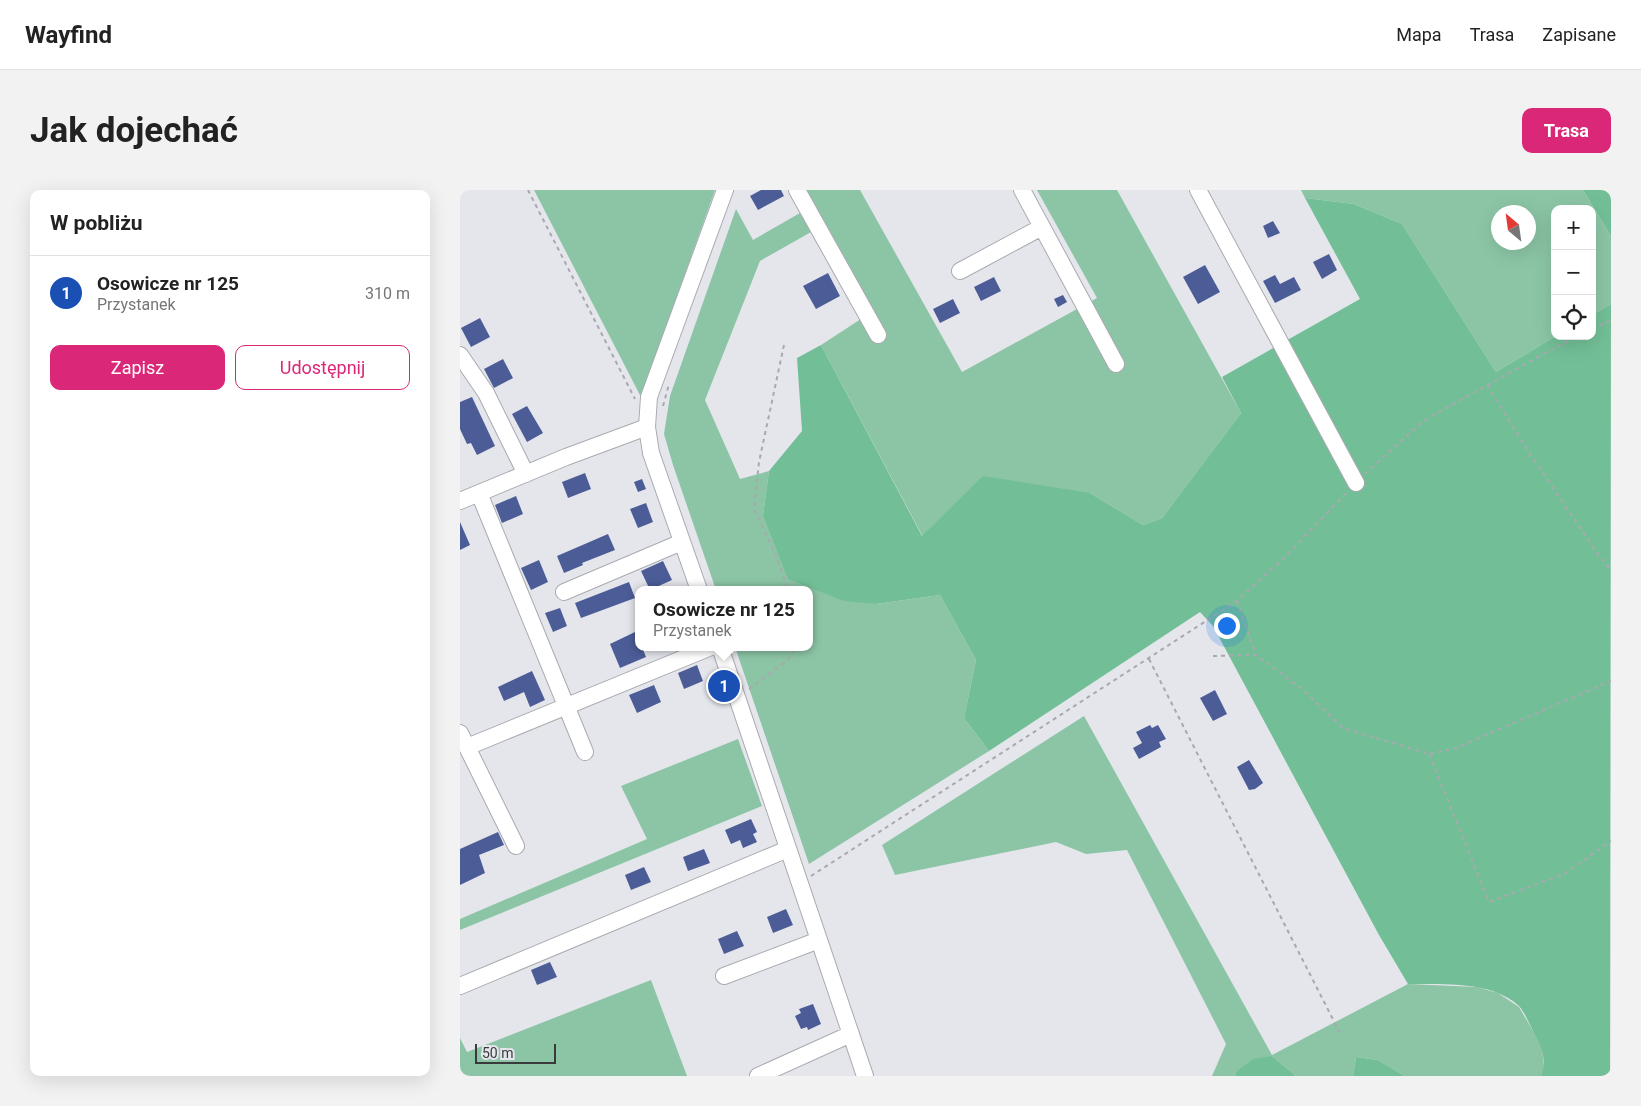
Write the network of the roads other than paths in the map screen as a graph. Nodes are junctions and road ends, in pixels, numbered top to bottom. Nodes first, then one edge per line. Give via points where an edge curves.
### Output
1 (725, 190) edge
2 (797, 190) edge
3 (1022, 190) edge
4 (1198, 190) edge
5 (1042, 227) junction
6 (960, 271) dead end
7 (878, 335) dead end
8 (460, 355) edge
9 (1116, 364) dead end
10 (652, 417) junction
11 (526, 474) junction
12 (1356, 483) road end
13 (479, 493) junction
14 (460, 501) edge
15 (682, 542) junction
16 (698, 586) edge
17 (564, 592) dead end
18 (701, 651) edge
19 (721, 651) edge
20 (567, 706) junction
21 (465, 751) edge
22 (585, 752) dead end
23 (516, 846) dead end
24 (788, 849) junction
25 (819, 940) junction
26 (724, 976) dead end
27 (460, 986) edge
28 (851, 1034) junction
29 (758, 1076) edge
30 (865, 1076) edge

1 - 10 street via 649,397
2 - 7 street
3 - 5 street
4 - 12 street
5 - 6 street
5 - 9 street
8 - 11 street via 486,393
10 - 11 street
10 - 15 street via 651,453
11 - 13 street
13 - 14 street
13 - 20 street
15 - 16 street
15 - 17 street
18 - 20 street
19 - 24 street
20 - 21 street
20 - 22 street
21 - 23 street
24 - 25 street
24 - 27 street
25 - 26 street
25 - 28 street
28 - 29 street
28 - 30 street

